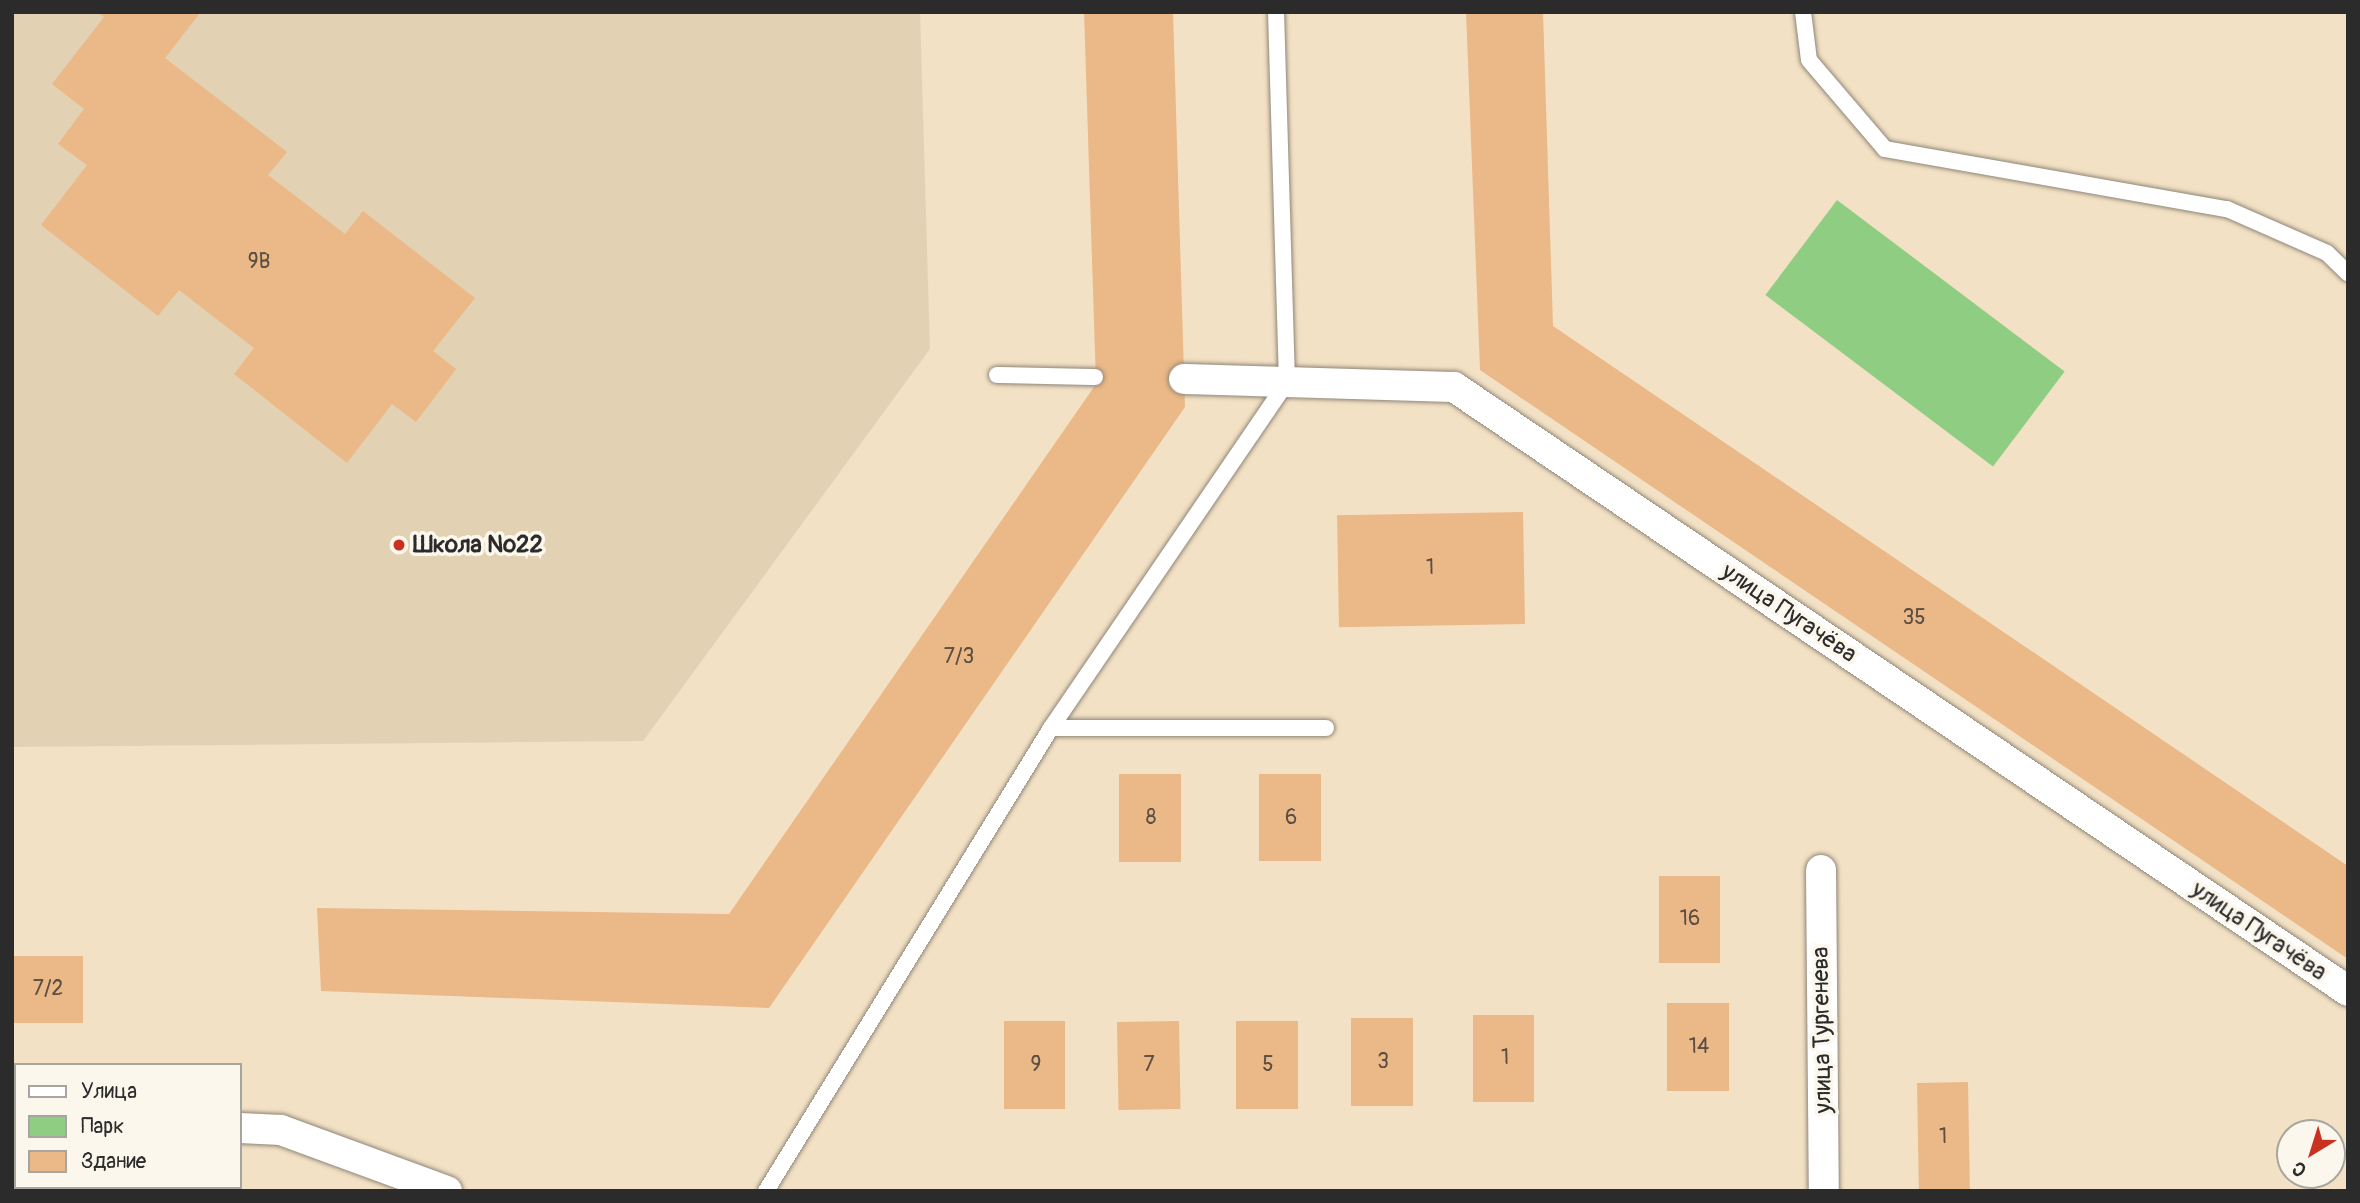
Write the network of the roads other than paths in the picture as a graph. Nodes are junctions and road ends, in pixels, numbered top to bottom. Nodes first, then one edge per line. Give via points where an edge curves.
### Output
1 (1276, 12) edge
2 (1803, 12) edge
3 (2348, 273) edge
4 (997, 375) dead end
5 (1095, 377) dead end
6 (1184, 379) dead end
7 (1287, 382) junction
8 (1051, 728) junction
9 (1326, 729) dead end
10 (1821, 870) dead end
11 (2348, 991) edge
12 (242, 1128) edge
13 (447, 1191) edge
14 (766, 1191) edge
15 (1824, 1191) edge

1 - 7 lane
2 - 3 lane via 1809,60 1885,149 2227,209 2327,253
4 - 5 lane
6 - 7 street, улица Пугачёва
7 - 8 lane
7 - 11 street, улица Пугачёва via 1454,387
8 - 9 lane
8 - 14 lane
10 - 15 street, улица Тургенева
12 - 13 street via 281,1130

